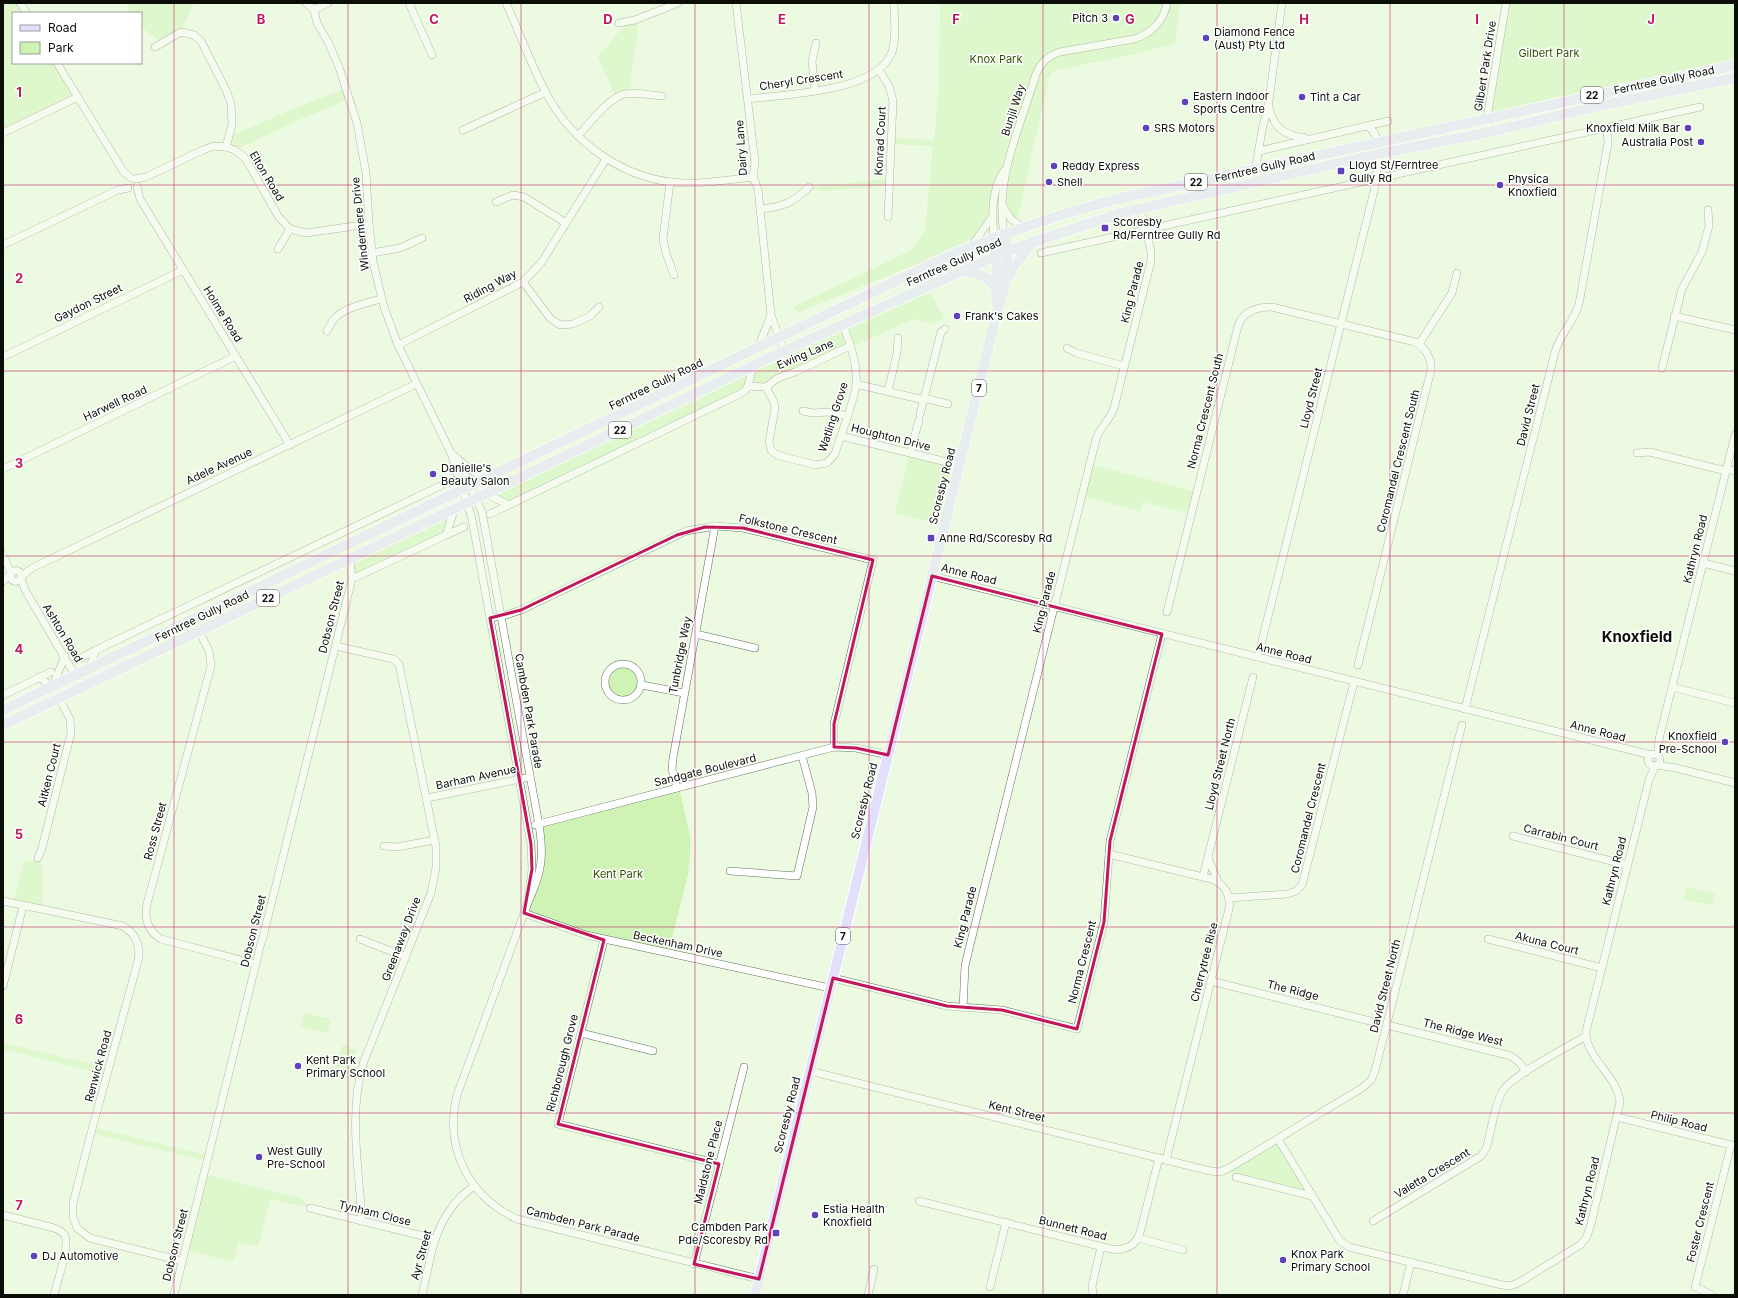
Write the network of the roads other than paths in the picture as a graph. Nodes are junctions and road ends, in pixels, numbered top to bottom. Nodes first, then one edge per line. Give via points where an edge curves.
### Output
1 (20, 3) edge
2 (306, 3) edge
3 (328, 3) edge
4 (409, 3) edge
5 (506, 3) edge
6 (678, 3) edge
7 (736, 3) edge
8 (894, 3) edge
9 (1167, 3) edge
10 (1282, 3) edge
11 (1506, 3) edge
12 (314, 10) junction
13 (26, 12) edge
14 (619, 23) dead end
15 (816, 43) dead end
16 (155, 47) dead end
17 (432, 55) dead end
18 (58, 64) edge
19 (1735, 65) edge
20 (879, 70) junction
21 (1697, 73) junction
22 (1735, 78) edge
23 (1700, 85) junction
24 (815, 91) junction
25 (546, 92) junction
26 (662, 96) dead end
27 (78, 97) junction
28 (748, 99) junction
29 (1700, 107) dead end
30 (1268, 108) junction
31 (1487, 118) junction
32 (1388, 121) dead end
33 (1366, 126) junction
34 (1607, 128) junction
35 (464, 130) dead end
36 (1490, 132) junction
37 (3, 133) edge
38 (578, 136) junction
39 (1308, 139) junction
40 (1378, 142) junction
41 (226, 147) junction
42 (1259, 151) junction
43 (1378, 154) junction
44 (606, 159) junction
45 (1006, 167) junction
46 (1256, 169) junction
47 (753, 178) junction
48 (1376, 179) junction
49 (1259, 181) junction
50 (670, 182) junction
51 (131, 183) junction
52 (809, 186) dead end
53 (496, 202) dead end
54 (1002, 205) junction
55 (1140, 207) junction
56 (760, 209) junction
57 (1708, 210) dead end
58 (993, 216) junction
59 (888, 217) dead end
60 (566, 223) junction
61 (369, 224) junction
62 (1023, 227) junction
63 (290, 229) junction
64 (1146, 229) junction
65 (999, 236) junction
66 (422, 238) dead end
67 (1034, 242) junction
68 (3, 245) edge
69 (970, 248) junction
70 (278, 249) dead end
71 (1007, 251) junction
72 (372, 253) junction
73 (1040, 253) dead end
74 (996, 256) junction
75 (183, 270) junction
76 (963, 271) junction
77 (1457, 273) dead end
78 (674, 275) dead end
79 (1007, 278) junction
80 (523, 282) junction
81 (996, 289) junction
82 (381, 299) junction
83 (599, 307) dead end
84 (997, 312) junction
85 (771, 315) junction
86 (1674, 316) junction
87 (842, 324) junction
88 (1341, 324) junction
89 (945, 329) dead end
90 (1735, 330) edge
91 (327, 331) dead end
92 (778, 338) junction
93 (898, 338) dead end
94 (1419, 344) junction
95 (398, 345) junction
96 (850, 346) junction
97 (1067, 348) dead end
98 (757, 349) junction
99 (784, 351) junction
100 (236, 356) junction
101 (3, 357) edge
102 (753, 366) junction
103 (1124, 366) junction
104 (1662, 368) dead end
105 (416, 384) junction
106 (856, 384) junction
107 (748, 386) junction
108 (766, 387) junction
109 (888, 391) junction
110 (924, 399) junction
111 (948, 404) dead end
112 (802, 411) dead end
113 (846, 416) junction
114 (1735, 435) edge
115 (840, 436) junction
116 (290, 444) junction
117 (451, 453) junction
118 (910, 453) junction
119 (1637, 453) dead end
120 (458, 459) junction
121 (959, 465) junction
122 (3, 469) edge
123 (1726, 470) junction
124 (1735, 471) edge
125 (487, 478) junction
126 (440, 486) dead end
127 (467, 488) junction
128 (428, 491) junction
129 (486, 494) junction
130 (447, 497) junction
131 (477, 498) junction
132 (467, 503) junction
133 (508, 504) junction
134 (455, 508) junction
135 (490, 514) dead end
136 (484, 524) junction
137 (716, 526) junction
138 (464, 527) dead end
139 (474, 527) junction
140 (446, 535) junction
141 (4, 557) edge
142 (350, 559) junction
143 (1703, 563) junction
144 (337, 565) junction
145 (1735, 571) edge
146 (16, 576) junction
147 (352, 576) junction
148 (932, 576) junction
149 (3, 582) edge
150 (1054, 607) junction
151 (1167, 612) dead end
152 (501, 616) junction
153 (490, 618) junction
154 (199, 631) junction
155 (696, 634) junction
156 (1162, 634) junction
157 (336, 646) junction
158 (755, 648) dead end
159 (96, 650) junction
160 (64, 656) junction
161 (1258, 657) junction
162 (81, 658) dead end
163 (1358, 665) dead end
164 (89, 669) junction
165 (51, 672) dead end
166 (76, 676) junction
167 (39, 677) junction
168 (1253, 677) dead end
169 (1354, 682) junction
170 (642, 685) junction
171 (52, 687) junction
172 (82, 687) junction
173 (1672, 687) junction
174 (684, 693) junction
175 (3, 695) edge
176 (59, 698) junction
177 (1734, 703) dead end
178 (1465, 709) junction
179 (3, 710) edge
180 (3, 725) edge
181 (1462, 725) dead end
182 (834, 747) junction
183 (888, 755) junction
184 (802, 756) junction
185 (1653, 759) junction
186 (530, 777) junction
187 (519, 779) junction
188 (1735, 783) edge
189 (677, 788) junction
190 (427, 798) junction
191 (539, 825) junction
192 (528, 827) junction
193 (1513, 836) dead end
194 (435, 840) junction
195 (384, 846) dead end
196 (1109, 854) junction
197 (1208, 857) junction
198 (38, 858) dead end
199 (1627, 865) junction
200 (730, 872) dead end
201 (1203, 877) junction
202 (1218, 882) junction
203 (1229, 898) junction
204 (529, 900) junction
205 (3, 901) edge
206 (23, 906) junction
207 (524, 913) junction
208 (360, 939) dead end
209 (1488, 939) dead end
210 (604, 940) junction
211 (406, 957) junction
212 (256, 964) junction
213 (1602, 968) junction
214 (833, 978) junction
215 (1211, 981) junction
216 (3, 986) edge
217 (830, 988) junction
218 (963, 1008) junction
219 (1370, 1020) dead end
220 (1387, 1025) junction
221 (581, 1033) junction
222 (1586, 1036) junction
223 (653, 1051) dead end
224 (744, 1067) dead end
225 (810, 1071) junction
226 (1526, 1072) junction
227 (1617, 1117) junction
228 (1278, 1139) junction
229 (1733, 1146) edge
230 (1162, 1159) junction
231 (719, 1164) junction
232 (1220, 1172) joint
233 (1236, 1177) dead end
234 (474, 1186) junction
235 (1312, 1196) junction
236 (919, 1201) dead end
237 (310, 1208) dead end
238 (3, 1215) edge
239 (362, 1221) junction
240 (1373, 1221) dead end
241 (1006, 1222) junction
242 (1138, 1238) junction
243 (435, 1239) junction
244 (1101, 1246) junction
245 (1183, 1250) dead end
246 (182, 1261) junction
247 (1411, 1262) junction
248 (694, 1264) junction
249 (874, 1269) dead end
250 (759, 1279) junction
251 (990, 1287) dead end
252 (54, 1295) edge
253 (174, 1295) edge
254 (422, 1295) edge
255 (755, 1295) edge
256 (868, 1295) edge
257 (1092, 1295) edge
258 (1403, 1295) edge
259 (1712, 1295) edge

1 - 13 street
2 - 12 street
3 - 12 street
4 - 17 street
5 - 25 street
6 - 14 street via 635,20
7 - 28 street, Dairy Lane
8 - 20 street, Cheryl Crescent via 894,45 890,57
9 - 45 street, Bunjil Way via 1160,21 1144,35 1060,52 1043,62 1036,74
10 - 30 street
11 - 31 street, Gilbert Park Drive
12 - 61 street, Windermere Drive via 317,23 345,83 357,123 365,167
15 - 24 street via 812,61
16 - 41 street via 181,32 194,35 201,41 231,103 232,125
18 - 27 street, Holme Road
19 - 21 main road, Ferntree Gully Road / 22
20 - 24 street, Cheryl Crescent via 854,82
20 - 59 street, Konrad Court via 889,86 893,101
21 - 23 main road
21 - 31 main road, Ferntree Gully Road / 22
22 - 23 main road, Ferntree Gully Road / 22
23 - 36 main road, Ferntree Gully Road / 22
24 - 28 street, Cheryl Crescent
25 - 35 street
25 - 38 street
26 - 38 street via 635,93 620,96
27 - 37 street
27 - 51 street, Holme Road
28 - 47 street, Dairy Lane via 755,164
29 - 34 street
30 - 39 street via 1282,131
30 - 42 street
31 - 36 street, Gilbert Park Drive
31 - 40 main road, Ferntree Gully Road / 22
32 - 33 street, Ferntree Gully Road
33 - 39 street, Ferntree Gully Road
33 - 40 street via 1373,130
34 - 48 street
34 - 178 street, David Street via 1608,143 1579,304 1555,352
36 - 43 main road, Ferntree Gully Road / 22
38 - 44 street
39 - 42 street, Ferntree Gully Road
40 - 43 street, Lloyd Street
40 - 46 main road, Ferntree Gully Road / 22
41 - 51 street via 214,146 203,150
41 - 63 street, Elton Road via 235,150 246,159 278,216
42 - 46 street
43 - 48 street, Lloyd Street
43 - 49 main road, Ferntree Gully Road / 22
44 - 50 street via 636,173
44 - 60 street, Riding Way
45 - 54 street, Bunjil Way
45 - 58 street, Bunjil Way via 996,188
46 - 49 street
46 - 62 main road, Ferntree Gully Road / 22 via 1117,199
47 - 50 street via 693,183
47 - 56 street, Dairy Lane via 758,189
48 - 64 street
48 - 88 street, Lloyd Street
49 - 55 main road, Ferntree Gully Road / 22
50 - 78 street via 663,239
51 - 68 street
51 - 75 street, Holme Road
52 - 56 street via 799,197 784,205
53 - 60 street via 512,195 524,197
54 - 62 street via 1011,219
54 - 65 street, Bunjil Way
55 - 64 street, King Parade
55 - 67 main road, Ferntree Gully Road / 22
56 - 85 street, Dairy Lane
57 - 86 street via 1709,226 1702,252 1683,285
58 - 65 street, Bunjil Way
58 - 69 street
60 - 80 street, Riding Way via 537,268
61 - 63 street via 306,233
61 - 72 street, Windermere Drive
62 - 65 main road, Ferntree Gully Road / 22
63 - 70 street
64 - 73 street
64 - 103 street, King Parade via 1151,261
65 - 69 main road, Ferntree Gully Road / 22
65 - 71 main road, 7
65 - 74 main road, 7
66 - 72 street via 400,248
67 - 71 main road, Ferntree Gully Road / 22
67 - 79 main road
69 - 92 main road, Ferntree Gully Road / 22
71 - 74 main road, Ferntree Gully Road / 22
71 - 79 main road, Scoresby Road / 7
72 - 82 street, Windermere Drive
74 - 76 main road, Ferntree Gully Road / 22
74 - 81 main road, Scoresby Road / 7
75 - 100 street, Holme Road
75 - 101 street, Gaydon Street
76 - 81 main road via 985,276
76 - 87 main road, Ferntree Gully Road / 22
77 - 94 street via 1452,293
79 - 84 main road, Scoresby Road / 7
80 - 83 street via 550,318 560,325 573,324 590,316
80 - 95 street, Riding Way
81 - 84 main road, Scoresby Road / 7
82 - 91 street via 340,314
82 - 95 street, Windermere Drive
84 - 121 main road, Scoresby Road / 7
85 - 92 street, Dairy Lane
85 - 98 street, Dairy Lane
86 - 90 street
86 - 104 street
87 - 96 street, Watling Grove
87 - 99 main road, Ferntree Gully Road / 22
88 - 94 street
88 - 151 street, Norma Crescent South via 1272,307 1252,310 1241,319
88 - 161 street, Lloyd Street
89 - 110 street via 941,332
92 - 98 main road, Ferntree Gully Road / 22
92 - 99 street, Dairy Lane
93 - 109 street via 898,349
94 - 163 street, Coromandel Crescent South via 1428,356 1431,370
95 - 105 street, Windermere Drive
96 - 106 street, Watling Grove
96 - 108 street, Ewing Lane via 778,378
97 - 103 street via 1076,353
98 - 125 main road, Ferntree Gully Road / 22
99 - 102 main road, Ferntree Gully Road / 22
100 - 116 street, Holme Road
100 - 122 street, Harwell Road
102 - 107 street
102 - 129 main road, Ferntree Gully Road / 22
103 - 150 street, King Parade via 1113,413 1096,439
105 - 116 street, Adele Avenue
105 - 117 street, Windermere Drive
106 - 109 street
106 - 113 street, Watling Grove
107 - 108 street
107 - 133 street via 742,393
108 - 115 street, Watling Grove via 775,406 769,442 774,454 825,464 833,456
109 - 110 street
110 - 111 street
110 - 118 street
112 - 113 street
113 - 115 street, Watling Grove
114 - 123 street, Kathryn Road
115 - 118 street, Houghton Drive
116 - 146 street, Adele Avenue
117 - 120 street, Windermere Drive
117 - 127 street, Windermere Drive
118 - 121 street, Houghton Drive
119 - 123 street via 1650,452
120 - 125 street, Windermere Drive via 481,477
120 - 127 street, Windermere Drive
121 - 148 main road, Scoresby Road / 7
123 - 124 street
123 - 143 street, Kathryn Road
125 - 127 main road, Ferntree Gully Road / 22
126 - 128 street, Ferntree Gully Road
127 - 130 main road, Ferntree Gully Road / 22
127 - 131 street, Cambden Park Parade
127 - 132 street, Cambden Park Parade
128 - 130 street
128 - 159 street, Ferntree Gully Road
129 - 131 main road, Ferntree Gully Road / 22
129 - 133 street
130 - 164 main road, Ferntree Gully Road / 22
131 - 132 main road, Ferntree Gully Road / 22
131 - 136 street, Cambden Park Parade
132 - 134 main road, Ferntree Gully Road / 22
132 - 139 street, Cambden Park Parade
133 - 135 street
134 - 140 street
134 - 142 main road, Ferntree Gully Road / 22
136 - 139 street
136 - 152 street, Cambden Park Parade
137 - 152 street, Folkstone Crescent via 677,535 520,610
137 - 155 street, Tunbridge Way
137 - 182 street, Folkstone Crescent via 742,528 873,560 834,724
138 - 140 street
139 - 153 street, Cambden Park Parade
140 - 147 street
141 - 146 street, Ashton Road
142 - 144 main road, Ferntree Gully Road / 22
142 - 147 street, Dobson Street
143 - 145 street
143 - 173 street, Kathryn Road
144 - 147 street, Dobson Street
144 - 154 main road, Ferntree Gully Road / 22
146 - 149 street, Adele Avenue
146 - 160 street, Ashton Road
147 - 157 street, Dobson Street
148 - 150 street, Anne Road
148 - 183 main road, Scoresby Road / 7
150 - 156 street, Anne Road
150 - 218 street, King Parade via 965,966
152 - 153 street, Folkstone Crescent
152 - 186 street, Cambden Park Parade
153 - 187 street, Cambden Park Parade
154 - 172 main road, Ferntree Gully Road / 22
154 - 212 street, Ross Street via 209,651 211,666 147,904 146,918 151,930 162,939
155 - 158 street
155 - 174 street, Tunbridge Way
156 - 161 street, Anne Road
156 - 196 street, Norma Crescent via 1110,841
157 - 190 street, Greenaway Drive via 401,660
157 - 212 street, Dobson Street
159 - 162 street, Ferntree Gully Road
159 - 164 street
160 - 166 street, Ashton Road
160 - 171 street
161 - 169 street, Anne Road
164 - 166 main road, Ferntree Gully Road / 22
165 - 167 street
166 - 171 main road, Ferntree Gully Road / 22
166 - 172 street, Ashton Road
167 - 171 street
167 - 175 street
168 - 197 street, Lloyd Street North
169 - 178 street, Anne Road
169 - 203 street, Coromandel Crescent via 1302,885 1290,893
170 - 170 street via 635,696 617,700 607,691 605,679 615,665 626,664 637,669
170 - 174 street
171 - 179 main road, Ferntree Gully Road / 22
172 - 176 main road, Ferntree Gully Road / 22
173 - 177 street
173 - 185 street, Kathryn Road
174 - 189 street, Tunbridge Way via 672,769
176 - 180 main road, Ferntree Gully Road / 22
176 - 198 street, Aitken Court via 70,720 71,732
178 - 185 street, Anne Road via 1630,750
181 - 220 street, David Street North
182 - 183 street, Sandgate Boulevard via 856,748
182 - 184 street, Sandgate Boulevard
183 - 214 main road, Scoresby Road / 7
184 - 189 street, Sandgate Boulevard
184 - 200 street via 813,807 797,876
185 - 188 street, Anne Road via 1676,768
185 - 199 street, Kathryn Road
186 - 187 street, Barham Avenue
186 - 191 street, Cambden Park Parade
187 - 190 street, Barham Avenue
187 - 192 street, Cambden Park Parade
189 - 191 street, Sandgate Boulevard
190 - 194 street, Greenaway Drive
191 - 192 street, Sandgate Boulevard
191 - 204 street, Cambden Park Parade via 542,845 541,866
192 - 204 street, Cambden Park Parade via 532,862
193 - 199 street, Carrabin Court
194 - 195 street via 397,847
194 - 211 street, Greenaway Drive via 437,861 434,882
196 - 201 street
196 - 218 street, Norma Crescent via 1104,922 1077,1029 1007,1011
197 - 201 street, Lloyd Street North
197 - 202 street
199 - 213 street, Kathryn Road
201 - 202 street
202 - 203 street
203 - 215 street, Cherrytree Rise via 1229,909
204 - 207 street, Cambden Park Parade
205 - 206 street, Renwick Road
206 - 216 street
206 - 246 street, Renwick Road via 123,926 138,941 138,961 73,1203 73,1217 77,1228 90,1238
207 - 210 street, Beckenham Drive via 577,933
207 - 234 street, Cambden Park Parade via 456,1102 454,1141 462,1165
208 - 211 street
209 - 213 street, Akuna Court
210 - 217 street, Beckenham Drive
210 - 221 street, Richborough Grove
211 - 239 street, Greenaway Drive via 364,1061 358,1084 356,1114
212 - 246 street, Dobson Street
213 - 222 street, Kathryn Road
214 - 217 main road, Scoresby Road / 7
214 - 218 street, Norma Crescent
215 - 219 street, The Ridge
215 - 230 street, Cherrytree Rise
217 - 225 main road, Scoresby Road / 7
220 - 226 street, The Ridge West via 1511,1056
220 - 228 street, David Street North via 1375,1071 1369,1083
221 - 223 street
221 - 231 street, Richborough Grove via 558,1124
222 - 226 street, Valetta Crescent
222 - 227 street, Kathryn Road via 1588,1044 1618,1095 1620,1102
224 - 231 street, Maidstone Place
225 - 230 street, Kent Street
225 - 250 main road, Scoresby Road / 7
226 - 240 street, Valetta Crescent via 1509,1083 1502,1092 1488,1144 1481,1156
227 - 229 street, Philip Road
227 - 247 street, Kathryn Road via 1588,1234 1576,1248 1510,1286
228 - 232 street, David Street North
228 - 235 street, Kathryn Road
229 - 259 street, Foster Crescent via 1696,1287
230 - 232 street, Kent Street
230 - 242 street
231 - 248 street, Maidstone Place
233 - 235 street
234 - 243 street, Ayr Street via 449,1210
234 - 248 street, Cambden Park Parade via 496,1207 525,1222
235 - 247 street, Kathryn Road via 1343,1244
236 - 241 street, Bunnett Road
237 - 239 street, Tynham Close
238 - 252 street via 62,1232 66,1247
239 - 243 street, Tynham Close
241 - 244 street, Bunnett Road
241 - 251 street
242 - 244 street, Bunnett Road via 1122,1249
242 - 245 street
243 - 254 street, Ayr Street
244 - 257 street
246 - 253 street, Dobson Street
247 - 258 street
248 - 250 street, Cambden Park Parade
249 - 256 street
250 - 255 main road, Scoresby Road / 7

